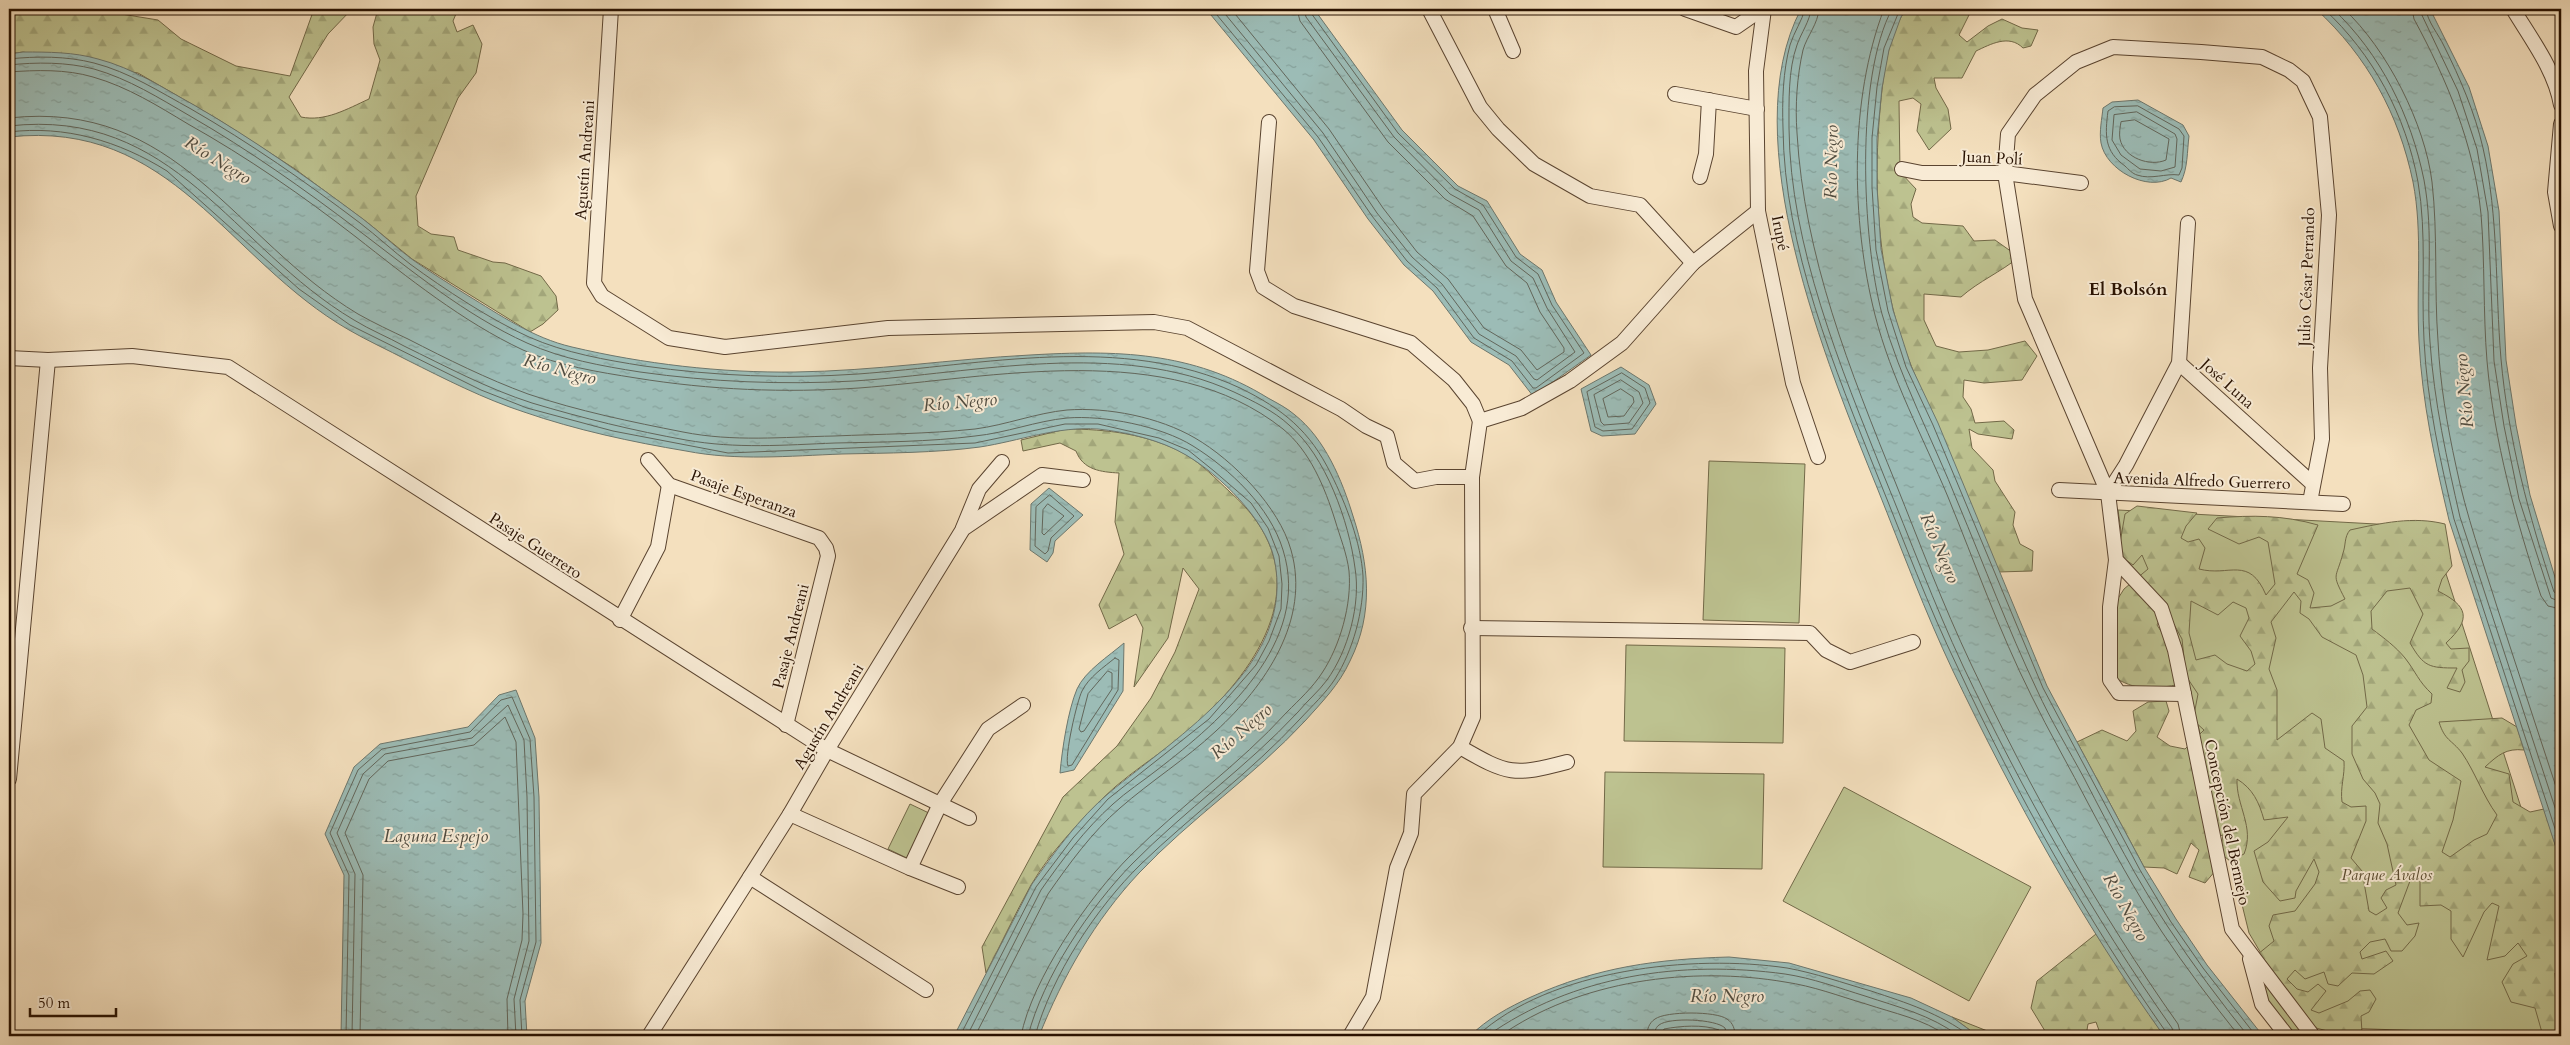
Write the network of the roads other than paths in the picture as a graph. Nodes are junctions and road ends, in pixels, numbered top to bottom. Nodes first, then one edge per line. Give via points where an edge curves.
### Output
1 (611, 9) edge
2 (1430, 9) edge
3 (1495, 9) edge
4 (1684, 9) edge
5 (1763, 9) edge
6 (2513, 9) edge
7 (1513, 51) dead end
8 (1675, 94) dead end
9 (2561, 97) edge
10 (1709, 100) junction
11 (1757, 110) junction
12 (1269, 122) dead end
13 (2561, 124) edge
14 (1902, 169) dead end
15 (2005, 173) junction
16 (1700, 177) dead end
17 (2081, 183) dead end
18 (1758, 211) junction
19 (2560, 217) edge
20 (2188, 223) dead end
21 (1693, 263) junction
22 (9, 358) edge
23 (48, 360) junction
24 (2179, 363) junction
25 (1480, 421) junction
26 (1818, 457) dead end
27 (648, 460) dead end
28 (1002, 462) dead end
29 (1472, 477) junction
30 (1083, 480) dead end
31 (2313, 484) junction
32 (669, 485) junction
33 (2059, 490) dead end
34 (2108, 493) junction
35 (2310, 502) junction
36 (2343, 504) dead end
37 (963, 529) junction
38 (828, 556) joint
39 (2116, 560) junction
40 (620, 620) junction
41 (1471, 628) junction
42 (1913, 642) dead end
43 (2184, 694) junction
44 (1023, 704) dead end
45 (786, 725) junction
46 (1460, 747) junction
47 (827, 750) junction
48 (1567, 762) dead end
49 (9, 778) edge
50 (940, 804) junction
51 (790, 814) junction
52 (969, 818) dead end
53 (910, 868) junction
54 (750, 877) junction
55 (958, 887) dead end
56 (2248, 952) junction
57 (926, 990) dead end
58 (650, 1036) edge
59 (1350, 1036) edge
60 (2287, 1036) edge
61 (2313, 1036) edge

1 - 29 street, Agustín Andreani via 594,283 602,296 669,338 725,347 888,328 1154,322 1187,328 1387,436 1394,463 1415,482 1436,477
2 - 21 street via 1480,107 1534,164 1590,196 1640,205
3 - 7 street
4 - 5 street via 1736,27
5 - 11 street, Irupé via 1756,71
6 - 9 street via 2547,65
8 - 10 street
10 - 11 street
10 - 16 street via 1706,154
11 - 18 street, Irupé
12 - 25 street via 1257,271 1263,287 1294,306 1411,343 1454,380 1473,404
13 - 19 street via 2555,192
14 - 15 street, Juan Polí via 1922,173
15 - 17 street, Juan Polí
15 - 31 street, Julio César Perrando via 2008,134 2035,95 2076,62 2113,48 2262,58 2289,70 2303,81 2320,117 2329,215 2320,368 2322,439
15 - 34 street, Julio César Perrando via 2025,299
18 - 21 street
18 - 26 street, Irupé via 1793,383
20 - 24 street, José Luna
21 - 25 street via 1622,343 1570,381 1522,408
22 - 23 street
23 - 40 street, Pasaje Guerrero via 132,356 228,366
23 - 49 street
24 - 31 street, José Luna
24 - 34 street
25 - 29 street
27 - 32 street, Pasaje Esperanza
28 - 37 street via 979,489
29 - 41 street
30 - 37 street, Agustín Andreani via 1042,475
31 - 35 street, Julio César Perrando
32 - 38 street, Pasaje Esperanza via 819,538
32 - 40 street via 658,547
33 - 34 street, Avenida Alfredo Guerrero
34 - 35 street, Avenida Alfredo Guerrero
34 - 39 street
35 - 36 street, Avenida Alfredo Guerrero
37 - 47 street, Agustín Andreani
38 - 45 street, Pasaje Andreani
39 - 43 street, Concepción del Bermejo via 2160,608 2175,650
39 - 43 street via 2110,607 2110,680 2119,693
40 - 45 street, Pasaje Guerrero
41 - 42 street via 1810,633 1826,650 1850,662
41 - 46 street via 1473,717
43 - 56 street, Concepción del Bermejo via 2232,929
44 - 50 street via 988,729
45 - 47 street, Pasaje Guerrero
46 - 48 street via 1507,771 1528,772
46 - 59 street via 1414,794 1411,833 1398,868 1373,997
47 - 50 street, Pasaje Guerrero
47 - 51 street, Agustín Andreani
50 - 52 street, Pasaje Guerrero
50 - 53 street
51 - 53 street
51 - 54 street, Agustín Andreani
53 - 55 street
54 - 57 street
54 - 58 street, Agustín Andreani
56 - 60 street, Concepción del Bermejo via 2262,1004
56 - 61 street, Concepción del Bermejo

